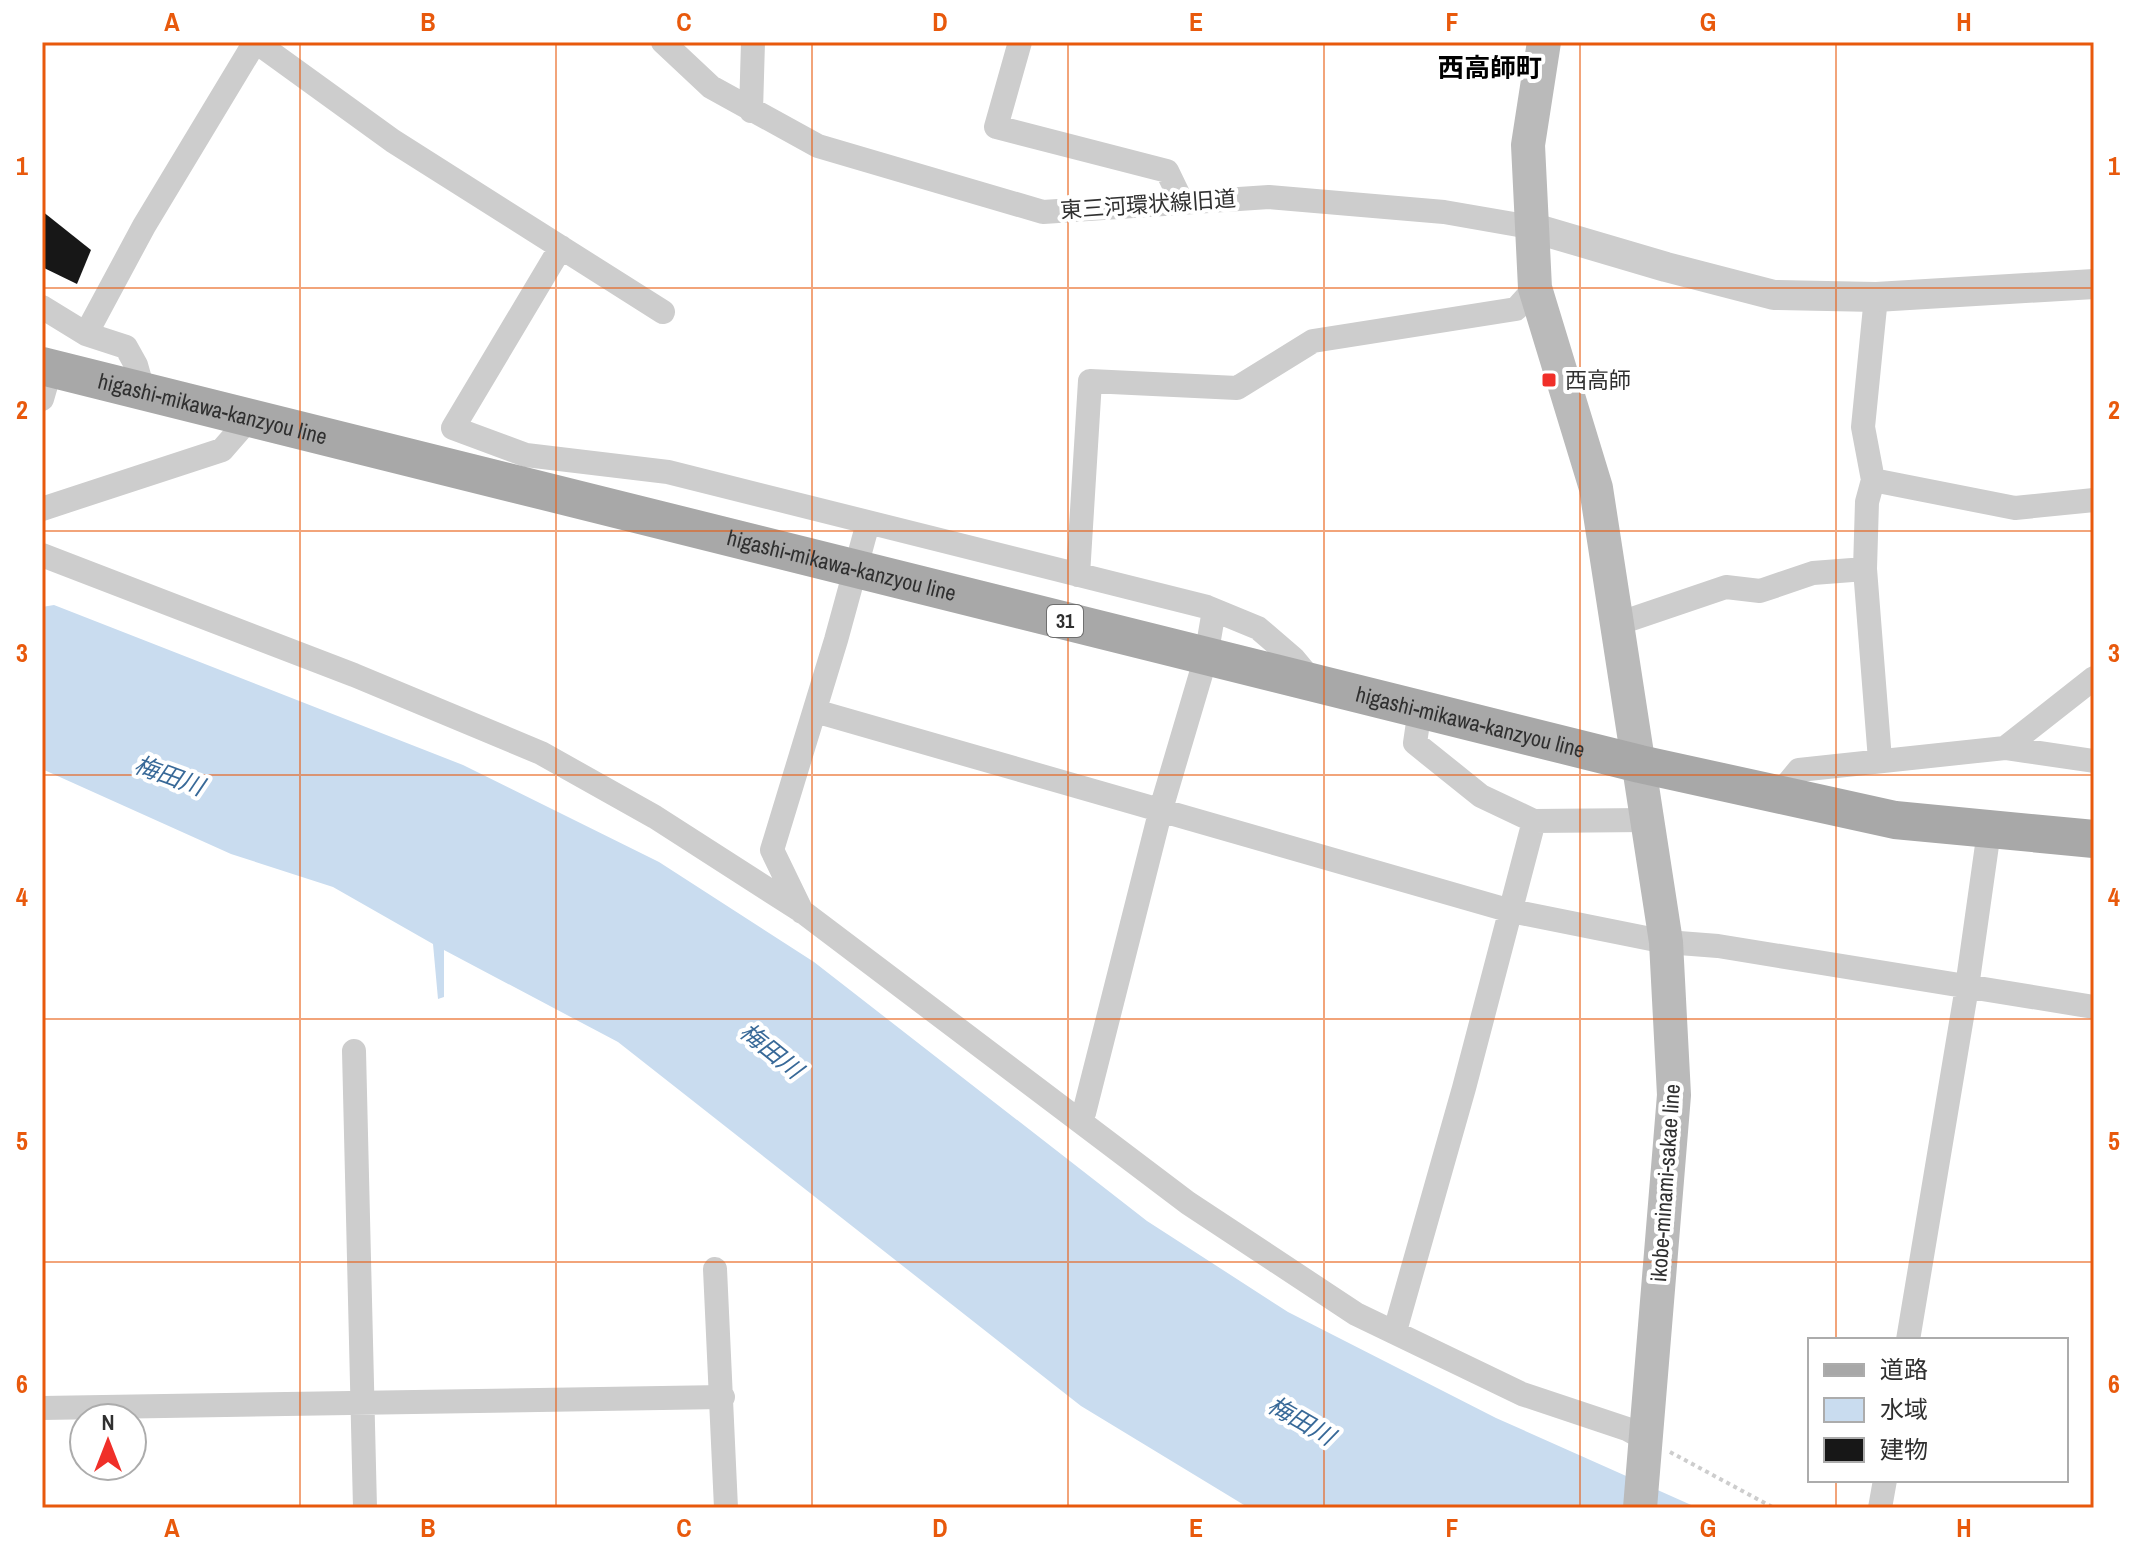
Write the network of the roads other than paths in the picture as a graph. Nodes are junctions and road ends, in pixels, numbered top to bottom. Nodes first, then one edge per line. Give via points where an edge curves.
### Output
1 (256, 42) edge
2 (663, 42) edge
3 (753, 42) edge
4 (1020, 42) edge
5 (1544, 42) edge
6 (751, 111) junction
7 (1181, 200) junction
8 (1530, 227) junction
9 (561, 247) junction
10 (2094, 284) edge
11 (1535, 288) junction
12 (1876, 297) junction
13 (42, 307) edge
14 (663, 312) dead end
15 (86, 334) junction
16 (45, 378) edge
17 (143, 390) junction
18 (250, 418) junction
19 (1873, 480) junction
20 (2094, 500) edge
21 (42, 509) edge
22 (868, 523) junction
23 (42, 555) edge
24 (854, 567) junction
25 (1865, 569) junction
26 (1078, 575) junction
27 (1214, 610) junction
28 (1617, 624) junction
29 (1206, 657) junction
30 (2094, 678) edge
31 (1313, 682) junction
32 (1420, 709) junction
33 (815, 711) junction
34 (2005, 748) junction
35 (1880, 760) junction
36 (2094, 761) edge
37 (1640, 764) junction
38 (1779, 794) junction
39 (1161, 809) junction
40 (1646, 820) junction
41 (1534, 821) junction
42 (1989, 831) junction
43 (2094, 839) edge
44 (1511, 911) junction
45 (803, 912) junction
46 (1666, 942) junction
47 (1967, 987) junction
48 (2094, 1007) edge
49 (354, 1051) dead end
50 (1077, 1118) junction
51 (715, 1269) dead end
52 (1395, 1331) junction
53 (1908, 1338) edge
54 (723, 1397) junction
55 (364, 1401) junction
56 (42, 1408) edge
57 (1645, 1439) junction
58 (1885, 1482) edge
59 (365, 1508) edge
60 (726, 1508) edge
61 (1640, 1508) edge
62 (1880, 1508) edge

1 - 9 street via 393,141
1 - 15 street via 144,226
2 - 6 street, 東三河環状線旧道 via 711,87
3 - 6 street
4 - 7 street via 996,127 1167,171
5 - 8 main road via 1528,145
6 - 7 street, 東三河環状線旧道 via 818,146 1043,212
7 - 8 street, 東三河環状線旧道 via 1269,197 1444,212
8 - 11 main road
8 - 12 street via 1774,295
9 - 14 street
9 - 22 street via 453,428 526,455 668,472
10 - 12 street
11 - 26 street via 1516,309 1313,341 1237,388 1090,381
11 - 28 main road via 1596,488
12 - 19 street via 1863,427
13 - 15 street
15 - 17 street via 126,347
16 - 17 main road, higashi-mikawa-kanzyou line / 31
17 - 18 main road, higashi-mikawa-kanzyou line / 31
18 - 21 street via 222,450
18 - 24 main road, higashi-mikawa-kanzyou line / 31
19 - 20 street via 2015,508
19 - 25 street via 1867,502
22 - 24 street
22 - 26 street
23 - 45 street via 541,753 655,817
24 - 29 main road, higashi-mikawa-kanzyou line / 31
24 - 33 street
25 - 28 street via 1813,573 1760,591 1726,587
25 - 35 street
26 - 27 street
27 - 29 street
27 - 31 street via 1258,628
28 - 37 main road
29 - 31 main road, higashi-mikawa-kanzyou line / 31
29 - 39 street
30 - 34 street
31 - 32 main road, higashi-mikawa-kanzyou line / 31
32 - 37 main road, higashi-mikawa-kanzyou line / 31
32 - 41 street via 1415,743 1481,796
33 - 39 street
33 - 45 street via 772,850
34 - 35 street
34 - 36 street
35 - 38 street via 1799,770
37 - 38 main road, higashi-mikawa-kanzyou line / 31
37 - 40 main road, ikobe-minami-sakae line
38 - 42 main road, higashi-mikawa-kanzyou line / 31 via 1895,820
39 - 44 street
39 - 50 street via 1084,1113
40 - 41 street
40 - 46 main road, ikobe-minami-sakae line
41 - 44 street
42 - 43 main road, higashi-mikawa-kanzyou line / 31
42 - 47 street
44 - 46 street
44 - 52 street
45 - 50 street
46 - 47 street
46 - 57 main road, ikobe-minami-sakae line via 1674,1095
47 - 48 street
47 - 53 street
49 - 55 street
50 - 52 street via 1188,1203 1356,1314
51 - 54 street
52 - 57 street via 1522,1394
54 - 55 street
54 - 60 street
55 - 56 street
55 - 59 street
57 - 61 main road, ikobe-minami-sakae line
58 - 62 street

